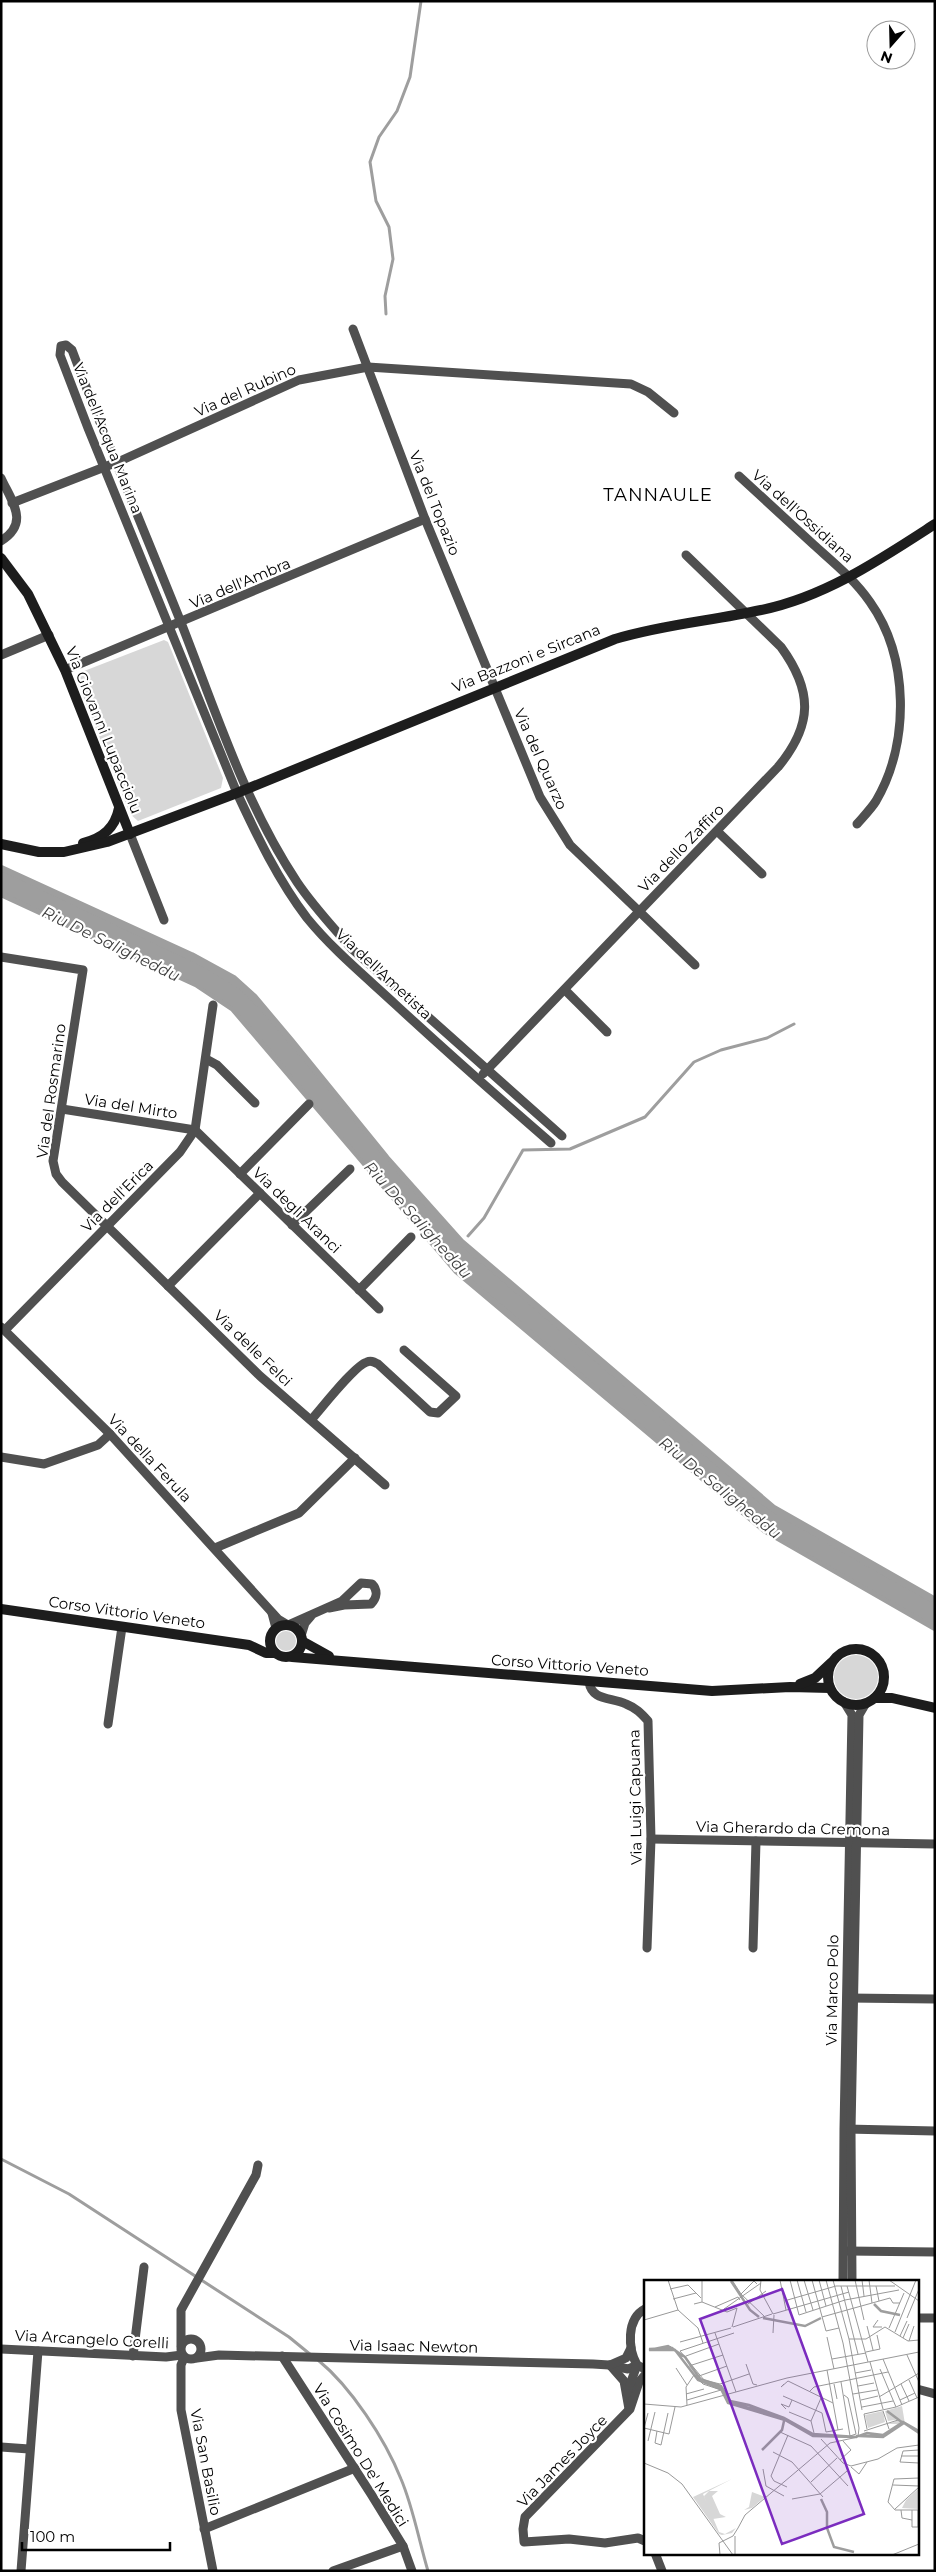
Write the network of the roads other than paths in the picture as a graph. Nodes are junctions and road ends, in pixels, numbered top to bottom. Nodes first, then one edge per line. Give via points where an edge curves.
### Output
1 (353, 329) dead end
2 (368, 367) junction
3 (674, 413) dead end
4 (116, 463) junction
5 (105, 467) junction
6 (739, 476) dead end
7 (1, 478) edge
8 (12, 503) junction
9 (425, 519) junction
10 (935, 524) edge
11 (1, 541) edge
12 (686, 555) dead end
13 (1, 558) edge
14 (849, 577) junction
15 (746, 613) junction
16 (181, 623) junction
17 (169, 627) junction
18 (49, 635) junction
19 (1, 655) edge
20 (66, 670) junction
21 (494, 686) junction
22 (247, 788) junction
23 (237, 793) junction
24 (120, 807) junction
25 (857, 824) dead end
26 (717, 831) junction
27 (130, 834) junction
28 (1, 844) edge
29 (64, 852) junction
30 (762, 874) dead end
31 (640, 912) junction
32 (164, 920) dead end
33 (1, 957) edge
34 (695, 965) dead end
35 (565, 990) junction
36 (213, 1005) dead end
37 (607, 1032) dead end
38 (206, 1059) junction
39 (487, 1071) junction
40 (478, 1080) junction
41 (255, 1103) dead end
42 (309, 1104) dead end
43 (62, 1109) junction
44 (195, 1130) junction
45 (562, 1136) dead end
46 (551, 1144) dead end
47 (350, 1169) dead end
48 (240, 1174) junction
49 (260, 1193) junction
50 (292, 1225) junction
51 (106, 1226) junction
52 (411, 1237) dead end
53 (168, 1286) junction
54 (359, 1290) junction
55 (379, 1309) dead end
56 (3, 1329) edge
57 (404, 1350) dead end
58 (311, 1420) junction
59 (110, 1434) junction
60 (1, 1457) edge
61 (356, 1458) junction
62 (385, 1485) dead end
63 (215, 1548) junction
64 (354, 1590) junction
65 (359, 1604) junction
66 (329, 1608) junction
67 (1, 1609) edge
68 (272, 1613) junction
69 (312, 1615) junction
70 (288, 1625) junction
71 (122, 1627) junction
72 (276, 1628) junction
73 (270, 1638) junction
74 (302, 1638) junction
75 (249, 1645) junction
76 (274, 1653) junction
77 (292, 1657) junction
78 (347, 1661) junction
79 (831, 1663) junction
80 (884, 1677) junction
81 (589, 1682) junction
82 (790, 1687) junction
83 (830, 1688) junction
84 (871, 1700) junction
85 (844, 1702) junction
86 (911, 1703) junction
87 (935, 1708) edge
88 (108, 1724) dead end
89 (651, 1839) junction
90 (756, 1841) junction
91 (853, 1844) junction
92 (935, 1844) edge
93 (647, 1948) dead end
94 (753, 1948) dead end
95 (850, 1998) junction
96 (935, 1999) edge
97 (847, 2129) junction
98 (935, 2131) edge
99 (258, 2165) dead end
100 (849, 2251) junction
101 (935, 2252) edge
102 (144, 2267) dead end
103 (844, 2280) edge
104 (852, 2280) edge
105 (644, 2309) edge
106 (918, 2318) edge
107 (935, 2318) edge
108 (180, 2332) junction
109 (189, 2339) junction
110 (201, 2347) junction
111 (630, 2348) junction
112 (1, 2349) edge
113 (38, 2351) junction
114 (182, 2353) junction
115 (219, 2355) junction
116 (133, 2356) junction
117 (282, 2356) junction
118 (197, 2358) junction
119 (609, 2365) junction
120 (641, 2367) edge
121 (644, 2376) edge
122 (918, 2390) edge
123 (626, 2394) junction
124 (935, 2394) edge
125 (630, 2409) junction
126 (1, 2446) edge
127 (29, 2449) junction
128 (355, 2468) junction
129 (204, 2528) junction
130 (644, 2541) edge
131 (402, 2546) junction
132 (655, 2554) edge
133 (21, 2571) edge
134 (213, 2571) edge
135 (333, 2571) edge
136 (412, 2571) edge
137 (662, 2571) edge

1 - 2 street, Via del Topazio
2 - 3 street, Via del Rubino via 631,384 648,392
2 - 4 street, Via del Rubino via 298,380
2 - 9 street, Via del Topazio
4 - 5 street, Via del Rubino
4 - 5 street, Via dell'Acqua Marina via 72,350 66,345 61,346 60,355
4 - 16 street, Via dell'Acqua Marina
5 - 8 street, Via del Rubino
5 - 17 street, Via dell'Acqua Marina
6 - 14 street, Via dell'Ossidiana
7 - 8 street
8 - 11 street via 17,524 13,532
9 - 16 street, Via dell'Ambra
9 - 21 street, Via del Topazio via 454,576
10 - 14 street, Via Bazzoni e Sircana
12 - 15 street, Via dello Zaffiro
13 - 18 street, Via Giovanni Lupacciolu via 28,594
14 - 15 street, Via Bazzoni e Sircana via 789,602
14 - 25 street, Via dell'Ossidiana via 870,602 892,646 900,699 894,756 875,802
15 - 21 street, Via Bazzoni e Sircana via 652,628
15 - 26 street, Via dello Zaffiro via 781,647 794,665 801,680 805,712 793,749
16 - 17 street, Via dell'Ambra
16 - 22 street, Via dell'Acqua Marina via 227,745
17 - 20 street, Via dell'Ambra
17 - 23 street, Via dell'Acqua Marina
18 - 19 street
18 - 20 street, Via Giovanni Lupacciolu
20 - 24 street, Via Giovanni Lupacciolu
21 - 22 street, Via Bazzoni e Sircana
21 - 31 street, Via del Quarzo via 540,797 554,822 570,844
22 - 23 street, Via Bazzoni e Sircana
22 - 39 street, Via dell'Ametista via 279,852 322,916 352,949
23 - 27 street, Via Bazzoni e Sircana
23 - 40 street, Via dell'Ametista via 264,850 307,918 338,952
24 - 27 street, Via Giovanni Lupacciolu
24 - 29 street via 114,826
26 - 30 street
26 - 31 street, Via dello Zaffiro
27 - 29 street, Via Bazzoni e Sircana via 85,849
27 - 32 street, Via Giovanni Lupacciolu
28 - 29 street, Via Bazzoni e Sircana via 39,852
31 - 34 street, Via del Quarzo
31 - 35 street, Via dello Zaffiro
33 - 43 street, Via del Rosmarino via 83,970
35 - 37 street
35 - 39 street, Via dello Zaffiro
36 - 38 street, Via dell'Erica
38 - 41 street via 217,1065
38 - 44 street, Via dell'Erica
39 - 40 street, Via dello Zaffiro
39 - 45 street, Via dell'Ametista
40 - 46 street, Via dell'Ametista
42 - 48 street
43 - 44 street, Via del Mirto
43 - 51 street, Via del Rosmarino via 53,1161 56,1174
44 - 48 street, Via degli Aranci
44 - 51 street, Via dell'Erica via 180,1152
47 - 50 street
48 - 49 street, Via degli Aranci
49 - 50 street, Via degli Aranci
49 - 53 street
50 - 54 street, Via degli Aranci
51 - 53 street, Via delle Felci
51 - 56 street, Via dell'Erica
52 - 54 street
53 - 58 street, Via delle Felci via 260,1376
54 - 55 street, Via degli Aranci
56 - 59 street, Via della Ferula
57 - 58 street via 456,1396 438,1414 430,1412 378,1364 370,1361 364,1362
58 - 61 street, Via delle Felci
59 - 60 street via 98,1445 44,1464
59 - 63 street, Via della Ferula
61 - 62 street, Via delle Felci
61 - 63 street via 300,1513
63 - 68 street, Via della Ferula
64 - 65 street
64 - 65 street via 365,1582 376,1590 376,1598 371,1604
64 - 66 street
65 - 66 street
66 - 69 street
67 - 71 street, Corso Vittorio Veneto
68 - 70 street, Via della Ferula
68 - 72 street, Via della Ferula
69 - 70 street
69 - 74 street via 305,1623
70 - 72 street
70 - 74 street via 295,1628
71 - 75 street, Corso Vittorio Veneto
71 - 88 street
72 - 73 street
73 - 75 street, Corso Vittorio Veneto
73 - 76 street
74 - 77 street via 300,1651
74 - 78 street, Corso Vittorio Veneto via 318,1651
75 - 76 street, Corso Vittorio Veneto
76 - 77 street
77 - 78 street, Corso Vittorio Veneto
78 - 81 street, Corso Vittorio Veneto
79 - 80 street via 844,1651 862,1649 878,1659
79 - 82 street, Corso Vittorio Veneto via 816,1678
79 - 83 street
80 - 84 street via 883,1685
80 - 86 street via 894,1691
81 - 82 street, Corso Vittorio Veneto via 730,1691
81 - 89 street, Via Luigi Capuana via 594,1695 640,1711 648,1721
82 - 83 street, Corso Vittorio Veneto
83 - 85 street
84 - 85 street via 851,1704
84 - 86 street via 892,1698
84 - 91 street, Via Marco Polo via 859,1712
85 - 91 street, Via Marco Polo via 852,1715
86 - 87 street
89 - 90 street, Via Gherardo da Cremona
89 - 93 street, Via Luigi Capuana
90 - 91 street, Via Gherardo da Cremona
90 - 94 street
91 - 92 street, Via Gherardo da Cremona
91 - 95 street, Via Marco Polo
95 - 96 street
95 - 97 street, Via Marco Polo
97 - 98 street
97 - 100 street, Via Marco Polo
99 - 108 street, Via San Basilio via 256,2175 189,2292 181,2310
100 - 101 street
100 - 103 street, Via Marco Polo
100 - 104 street, Via Marco Polo
102 - 116 street
105 - 111 street via 638,2312 634,2320
106 - 107 street
108 - 109 street
108 - 114 street, Via San Basilio
109 - 110 street
109 - 114 street
110 - 115 street, Via Isaac Newton
110 - 118 street
111 - 119 street via 626,2358
111 - 120 street
112 - 113 street, Via Arcangelo Corelli
113 - 116 street, Via Arcangelo Corelli
113 - 127 street
114 - 116 street, Via Arcangelo Corelli via 175,2358
114 - 118 street via 190,2360
114 - 129 street, Via San Basilio via 181,2410
115 - 117 street, Via Isaac Newton
115 - 118 street, Via Isaac Newton
117 - 119 street, Via Isaac Newton
117 - 128 street, Via Cosimo De' Medici
119 - 120 street, Via Isaac Newton via 628,2370
119 - 123 street via 624,2381
120 - 123 street
121 - 125 street, Via James Joyce
122 - 124 street
123 - 125 street
125 - 130 street, Via James Joyce via 525,2517 524,2542 568,2539 604,2544 638,2538
126 - 127 street
127 - 133 street
128 - 129 street
128 - 131 street, Via Cosimo De' Medici
129 - 134 street, Via San Basilio
131 - 135 street
131 - 136 street, Via Cosimo De' Medici
132 - 137 street

